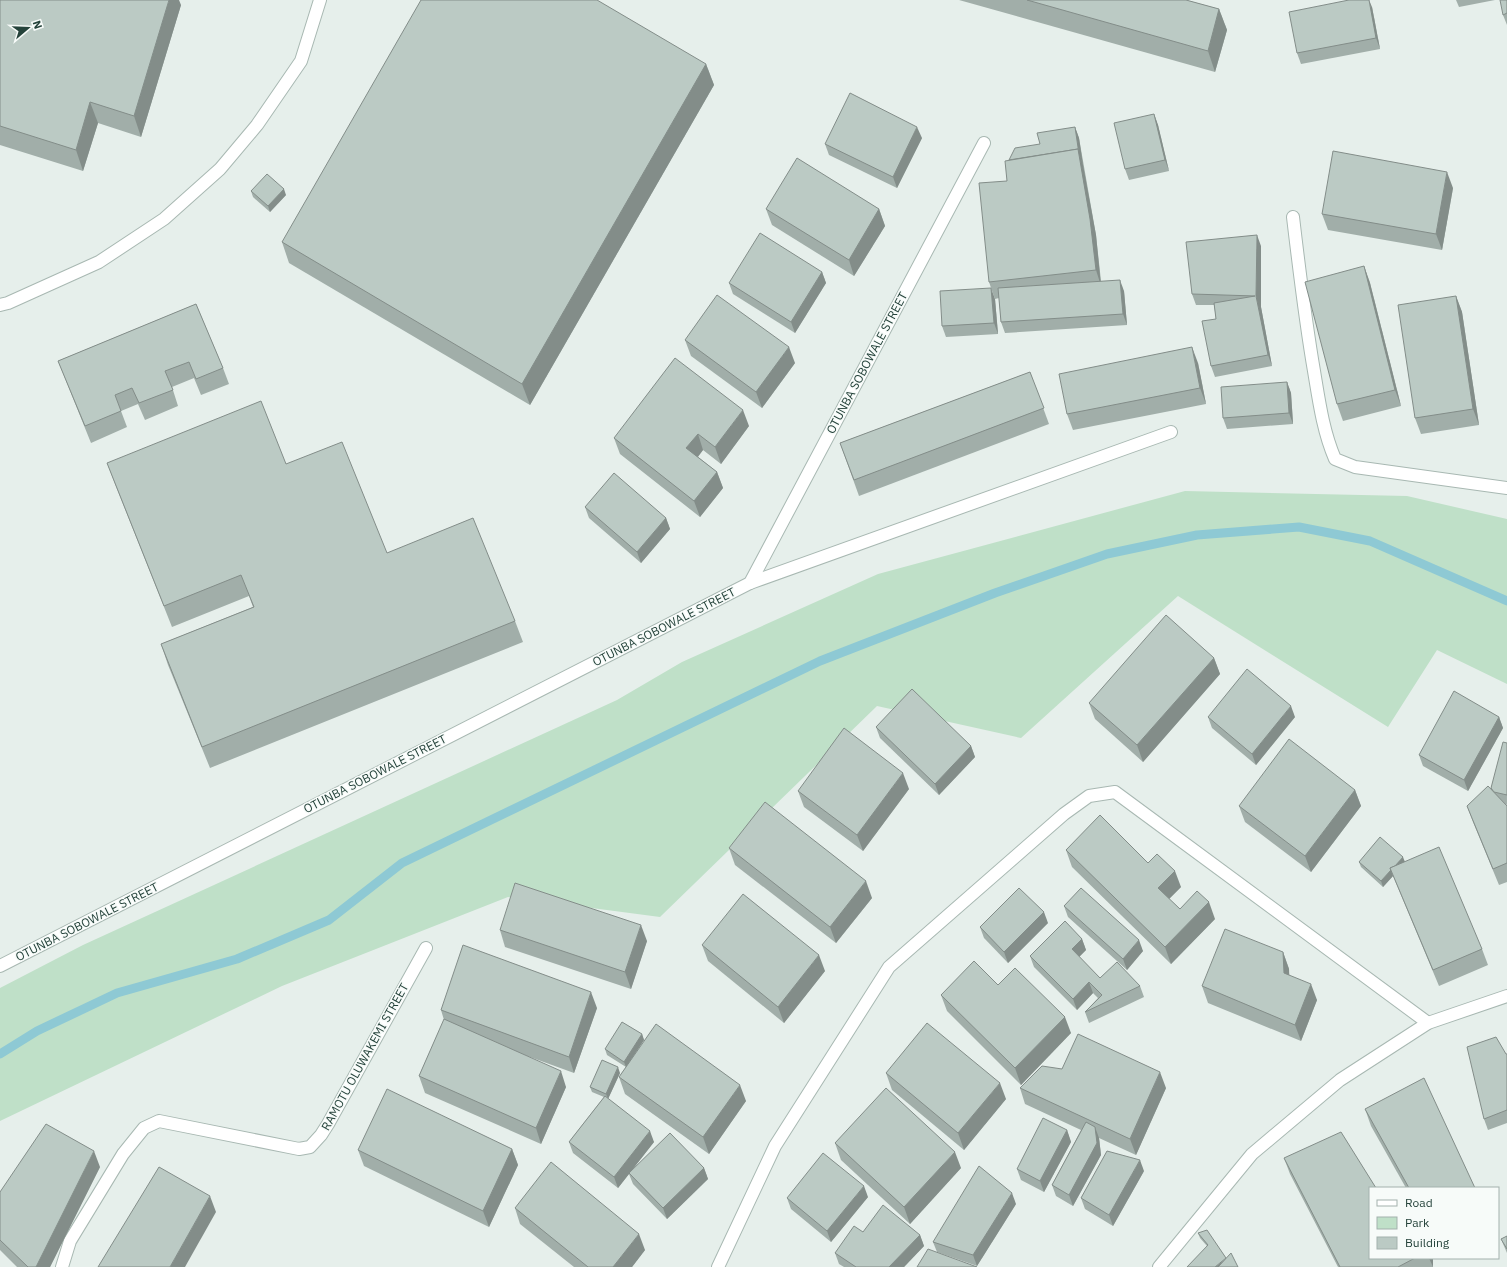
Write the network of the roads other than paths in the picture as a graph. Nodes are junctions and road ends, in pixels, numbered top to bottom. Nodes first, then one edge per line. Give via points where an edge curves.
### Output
1 (320, 0) edge
2 (984, 143) dead end
3 (1293, 217) dead end
4 (0, 305) edge
5 (1171, 432) dead end
6 (1507, 488) edge
7 (750, 583) junction
8 (426, 948) dead end
9 (0, 966) edge
10 (1507, 996) edge
11 (1428, 1023) junction
12 (62, 1267) edge
13 (718, 1267) edge
14 (1159, 1267) edge

1 - 4 street via 302,61 257,125 220,169 164,219 99,262
2 - 7 street, OTUNBA SOBOWALE STREET
3 - 6 street via 1303,306 1321,413 1335,459 1355,467
5 - 7 street, OTUNBA SOBOWALE STREET
7 - 9 street, OTUNBA SOBOWALE STREET
8 - 12 street, RAMOTU OLUWAKEMI STREET via 328,1124 310,1147 299,1149 159,1121 144,1128 123,1154 70,1241
10 - 11 street
11 - 13 street via 1115,792 1089,796 1064,814 889,967 775,1146
11 - 14 street via 1340,1080 1252,1154

